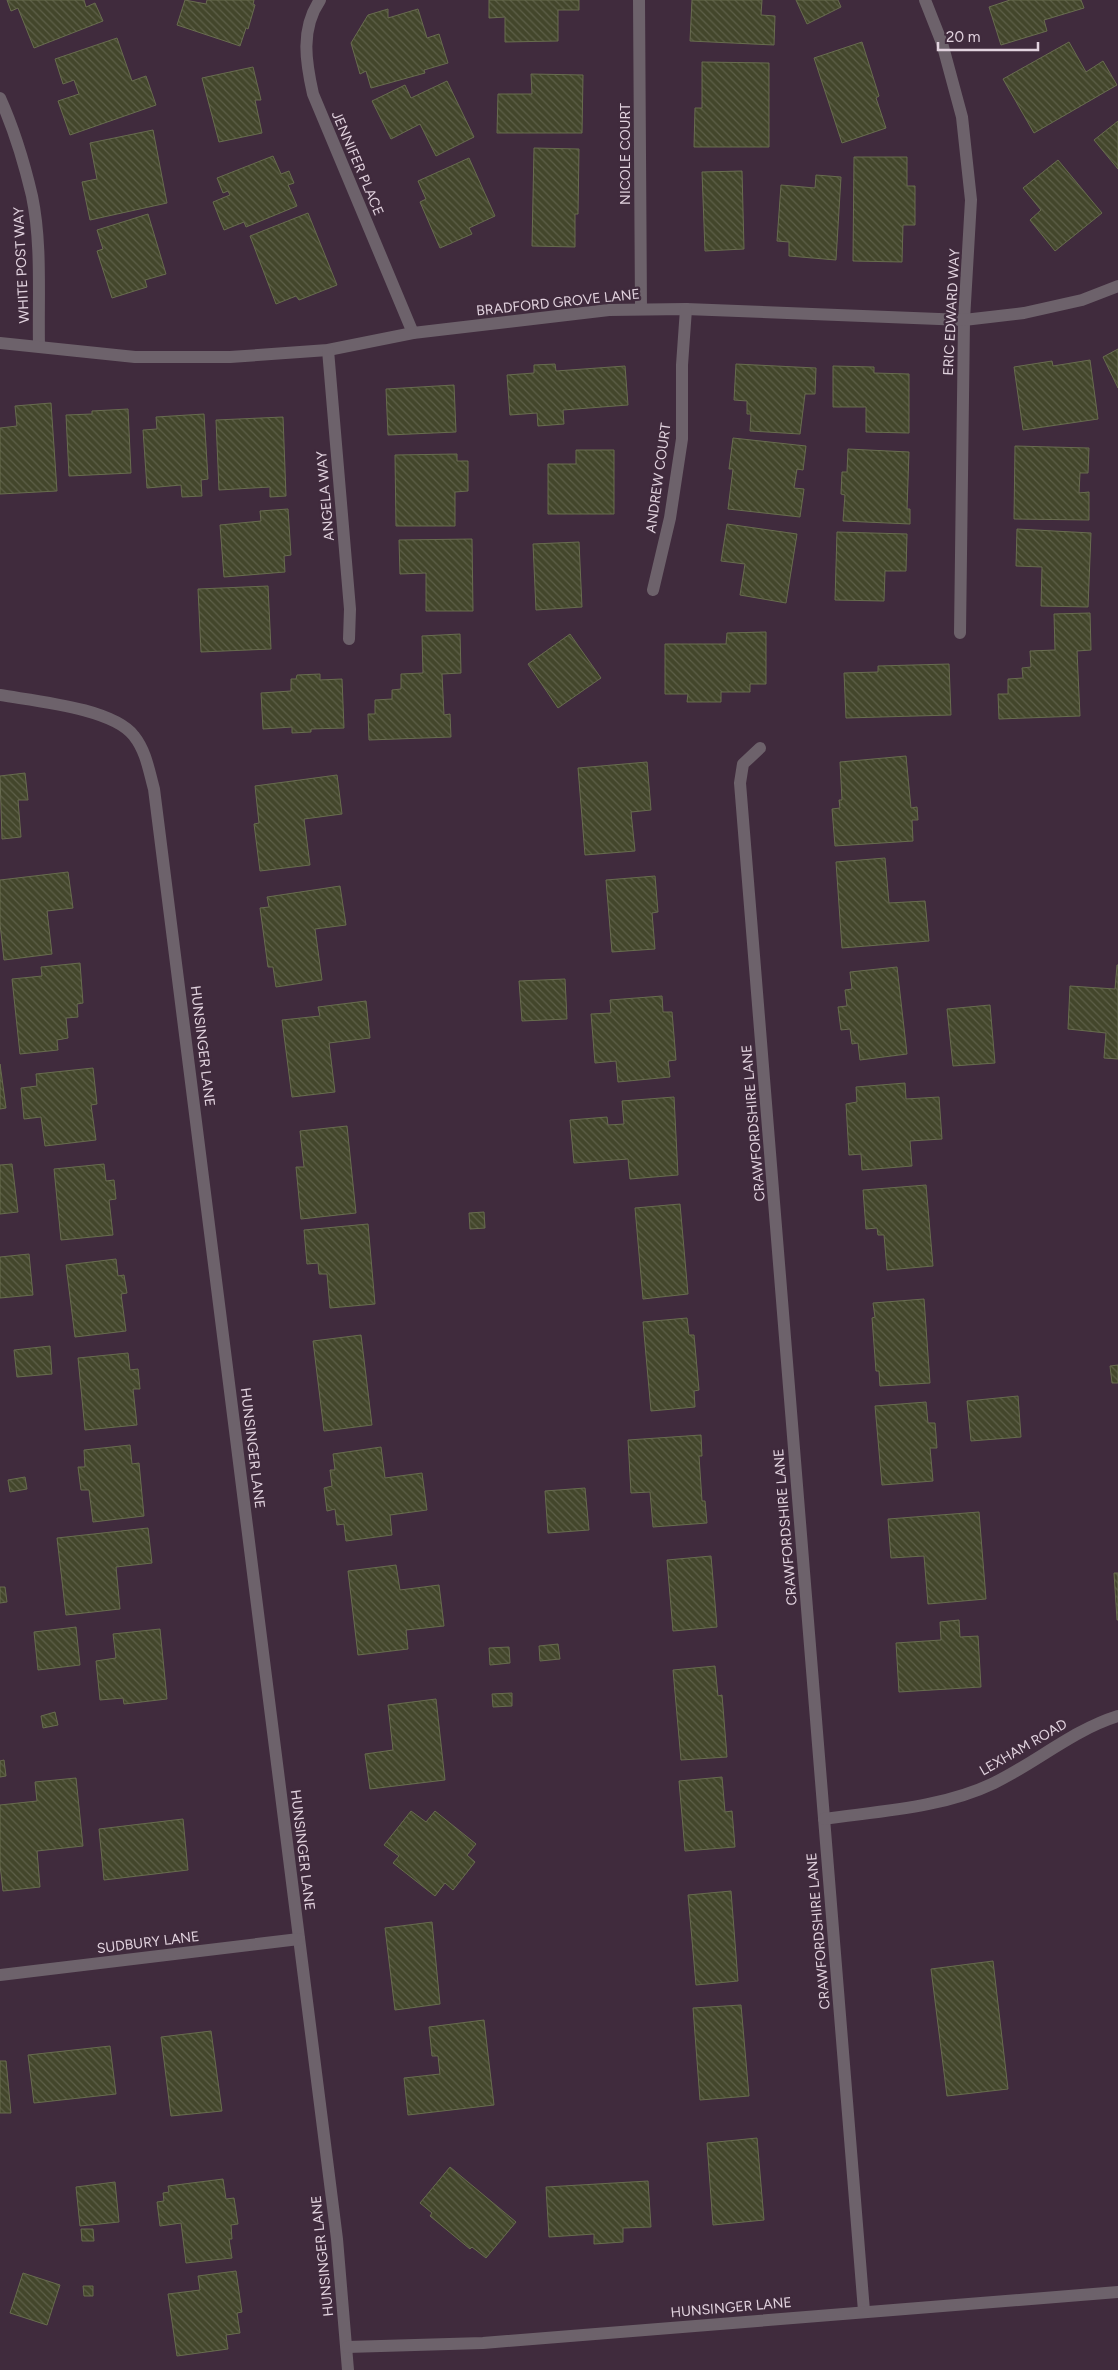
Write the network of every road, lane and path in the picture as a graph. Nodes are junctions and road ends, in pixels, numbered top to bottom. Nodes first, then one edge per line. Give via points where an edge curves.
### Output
1 (320, 0) edge
2 (639, 0) edge
3 (924, 0) edge
4 (0, 98) edge
5 (1118, 286) edge
6 (641, 309) junction
7 (686, 309) junction
8 (964, 320) junction
9 (413, 333) junction
10 (0, 343) edge
11 (39, 346) junction
12 (328, 350) junction
13 (652, 590) dead end
14 (960, 633) dead end
15 (349, 639) dead end
16 (0, 695) edge
17 (760, 748) dead end
18 (1118, 1716) edge
19 (824, 1820) junction
20 (299, 1939) junction
21 (0, 1975) edge
22 (1118, 2292) edge
23 (864, 2311) junction
24 (347, 2347) junction
25 (348, 2370) edge

1 - 9 street, JENNIFER PLACE via 315,6 306,38 306,62 313,94
2 - 6 street, NICOLE COURT
3 - 8 street, ERIC EDWARD WAY via 942,43 962,117 971,200
4 - 11 street, WHITE POST WAY via 14,128 32,198 37,248
5 - 8 street, BRADFORD GROVE LANE via 1082,300 1024,313
6 - 7 street, BRADFORD GROVE LANE
6 - 9 street, BRADFORD GROVE LANE
7 - 8 street, BRADFORD GROVE LANE
7 - 13 street, ANDREW COURT via 682,439 670,518
8 - 14 street, ERIC EDWARD WAY
9 - 12 street, BRADFORD GROVE LANE
10 - 11 street, BRADFORD GROVE LANE
11 - 12 street, BRADFORD GROVE LANE via 135,357 230,357
12 - 15 street, ANGELA WAY via 350,609
16 - 20 street, HUNSINGER LANE via 90,711 122,724 134,735 146,757 154,789
17 - 19 street, CRAWFORDSHIRE LANE via 743,764 740,783
18 - 19 street, LEXHAM ROAD via 1103,1720 996,1782 964,1796
19 - 23 street, CRAWFORDSHIRE LANE
20 - 21 street, SUDBURY LANE
20 - 24 street, HUNSINGER LANE
22 - 23 street, HUNSINGER LANE
23 - 24 street, HUNSINGER LANE via 483,2343
24 - 25 street

